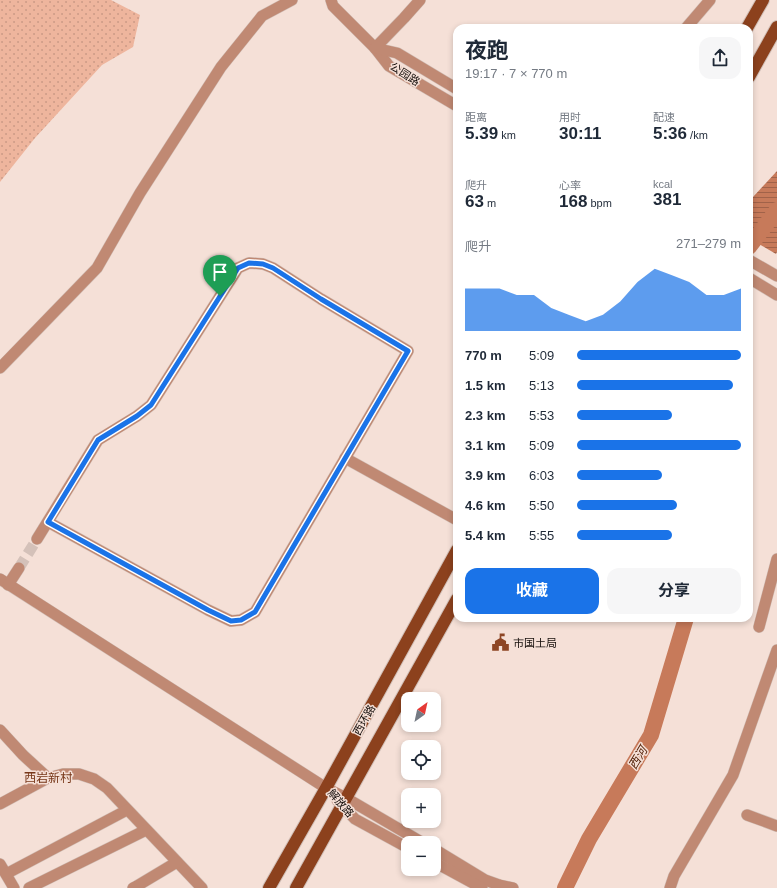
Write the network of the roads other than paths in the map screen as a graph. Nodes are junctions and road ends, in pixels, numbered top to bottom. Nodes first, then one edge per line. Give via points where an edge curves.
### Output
1 (292, 0) edge
2 (331, 0) edge
3 (420, 0) edge
4 (710, 0) edge
5 (763, 0) edge
6 (689, 24) edge
7 (749, 24) edge
8 (777, 27) edge
9 (375, 48) junction
10 (753, 70) edge
11 (453, 87) edge
12 (453, 104) edge
13 (753, 262) edge
14 (777, 276) edge
15 (753, 280) edge
16 (774, 293) edge
17 (0, 368) edge
18 (345, 458) junction
19 (453, 518) edge
20 (48, 522) junction
21 (37, 539) tunnel mouth
22 (453, 557) edge
23 (777, 559) edge
24 (19, 568) tunnel mouth
25 (4, 582) edge
26 (453, 606) edge
27 (759, 627) dead end
28 (777, 650) edge
29 (0, 730) edge
30 (48, 778) junction
31 (326, 788) junction
32 (344, 802) junction
33 (0, 804) edge
34 (127, 810) junction
35 (747, 815) dead end
36 (777, 826) edge
37 (146, 830) junction
38 (410, 836) edge
39 (401, 844) edge
40 (441, 854) edge
41 (177, 862) junction
42 (441, 866) edge
43 (3, 869) edge
44 (14, 888) edge
45 (29, 888) edge
46 (132, 888) edge
47 (202, 888) edge
48 (269, 888) edge
49 (296, 888) edge
50 (482, 888) edge
51 (513, 888) edge
52 (670, 888) edge

1 - 17 street via 262,16 225,61 140,193 97,268
2 - 9 street via 333,6
3 - 9 street
4 - 6 street
5 - 7 main road
8 - 10 main road
9 - 11 street, 公园路 via 397,54
9 - 12 street, 公园路 via 389,66
13 - 14 street
15 - 16 street
18 - 19 street
18 - 20 street via 255,612 241,620 231,621 208,610
18 - 20 street via 408,351 273,268 249,263 238,268 151,405 98,440
20 - 21 street
22 - 31 main road, 西环路
23 - 27 street
24 - 25 street
25 - 31 street, 解放路
26 - 32 main road, 西环路
28 - 52 street via 733,775 674,876
29 - 30 street
30 - 33 street
30 - 34 street via 63,774 79,774 94,779 107,788
31 - 32 street, 解放路
31 - 48 main road, 西环路
32 - 38 street, 解放路
32 - 39 street, 解放路 via 355,820
32 - 49 main road, 西环路
34 - 37 street
34 - 43 street
35 - 36 street
37 - 41 street
37 - 45 street
40 - 51 street via 485,880
41 - 46 street
41 - 47 street
42 - 50 street
43 - 44 street

